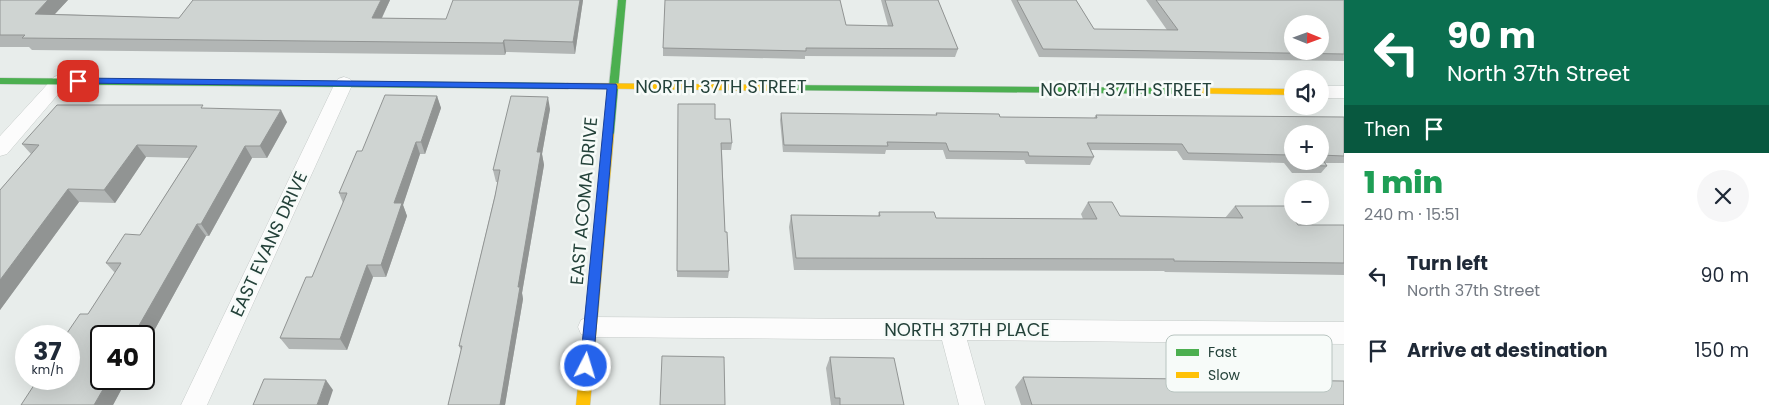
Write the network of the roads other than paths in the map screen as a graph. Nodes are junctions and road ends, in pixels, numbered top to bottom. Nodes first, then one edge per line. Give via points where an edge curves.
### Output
1 (622, 0) edge
2 (0, 80) edge
3 (60, 81) junction
4 (344, 84) junction
5 (612, 86) junction
6 (1284, 92) edge
7 (1329, 92) edge
8 (1344, 92) edge
9 (0, 149) edge
10 (590, 327) junction
11 (952, 330) junction
12 (1344, 333) edge
13 (194, 405) edge
14 (583, 405) edge
15 (972, 405) edge

1 - 5 street, EAST ACOMA DRIVE
2 - 3 street, NORTH 37TH STREET
3 - 4 street, NORTH 37TH STREET
3 - 9 street
4 - 5 street, NORTH 37TH STREET
4 - 13 street, EAST EVANS DRIVE
5 - 6 street, NORTH 37TH STREET
5 - 10 street, EAST ACOMA DRIVE
7 - 8 street
10 - 11 street, NORTH 37TH PLACE
10 - 14 street, EAST ACOMA DRIVE
11 - 12 street, NORTH 37TH PLACE
11 - 15 street

